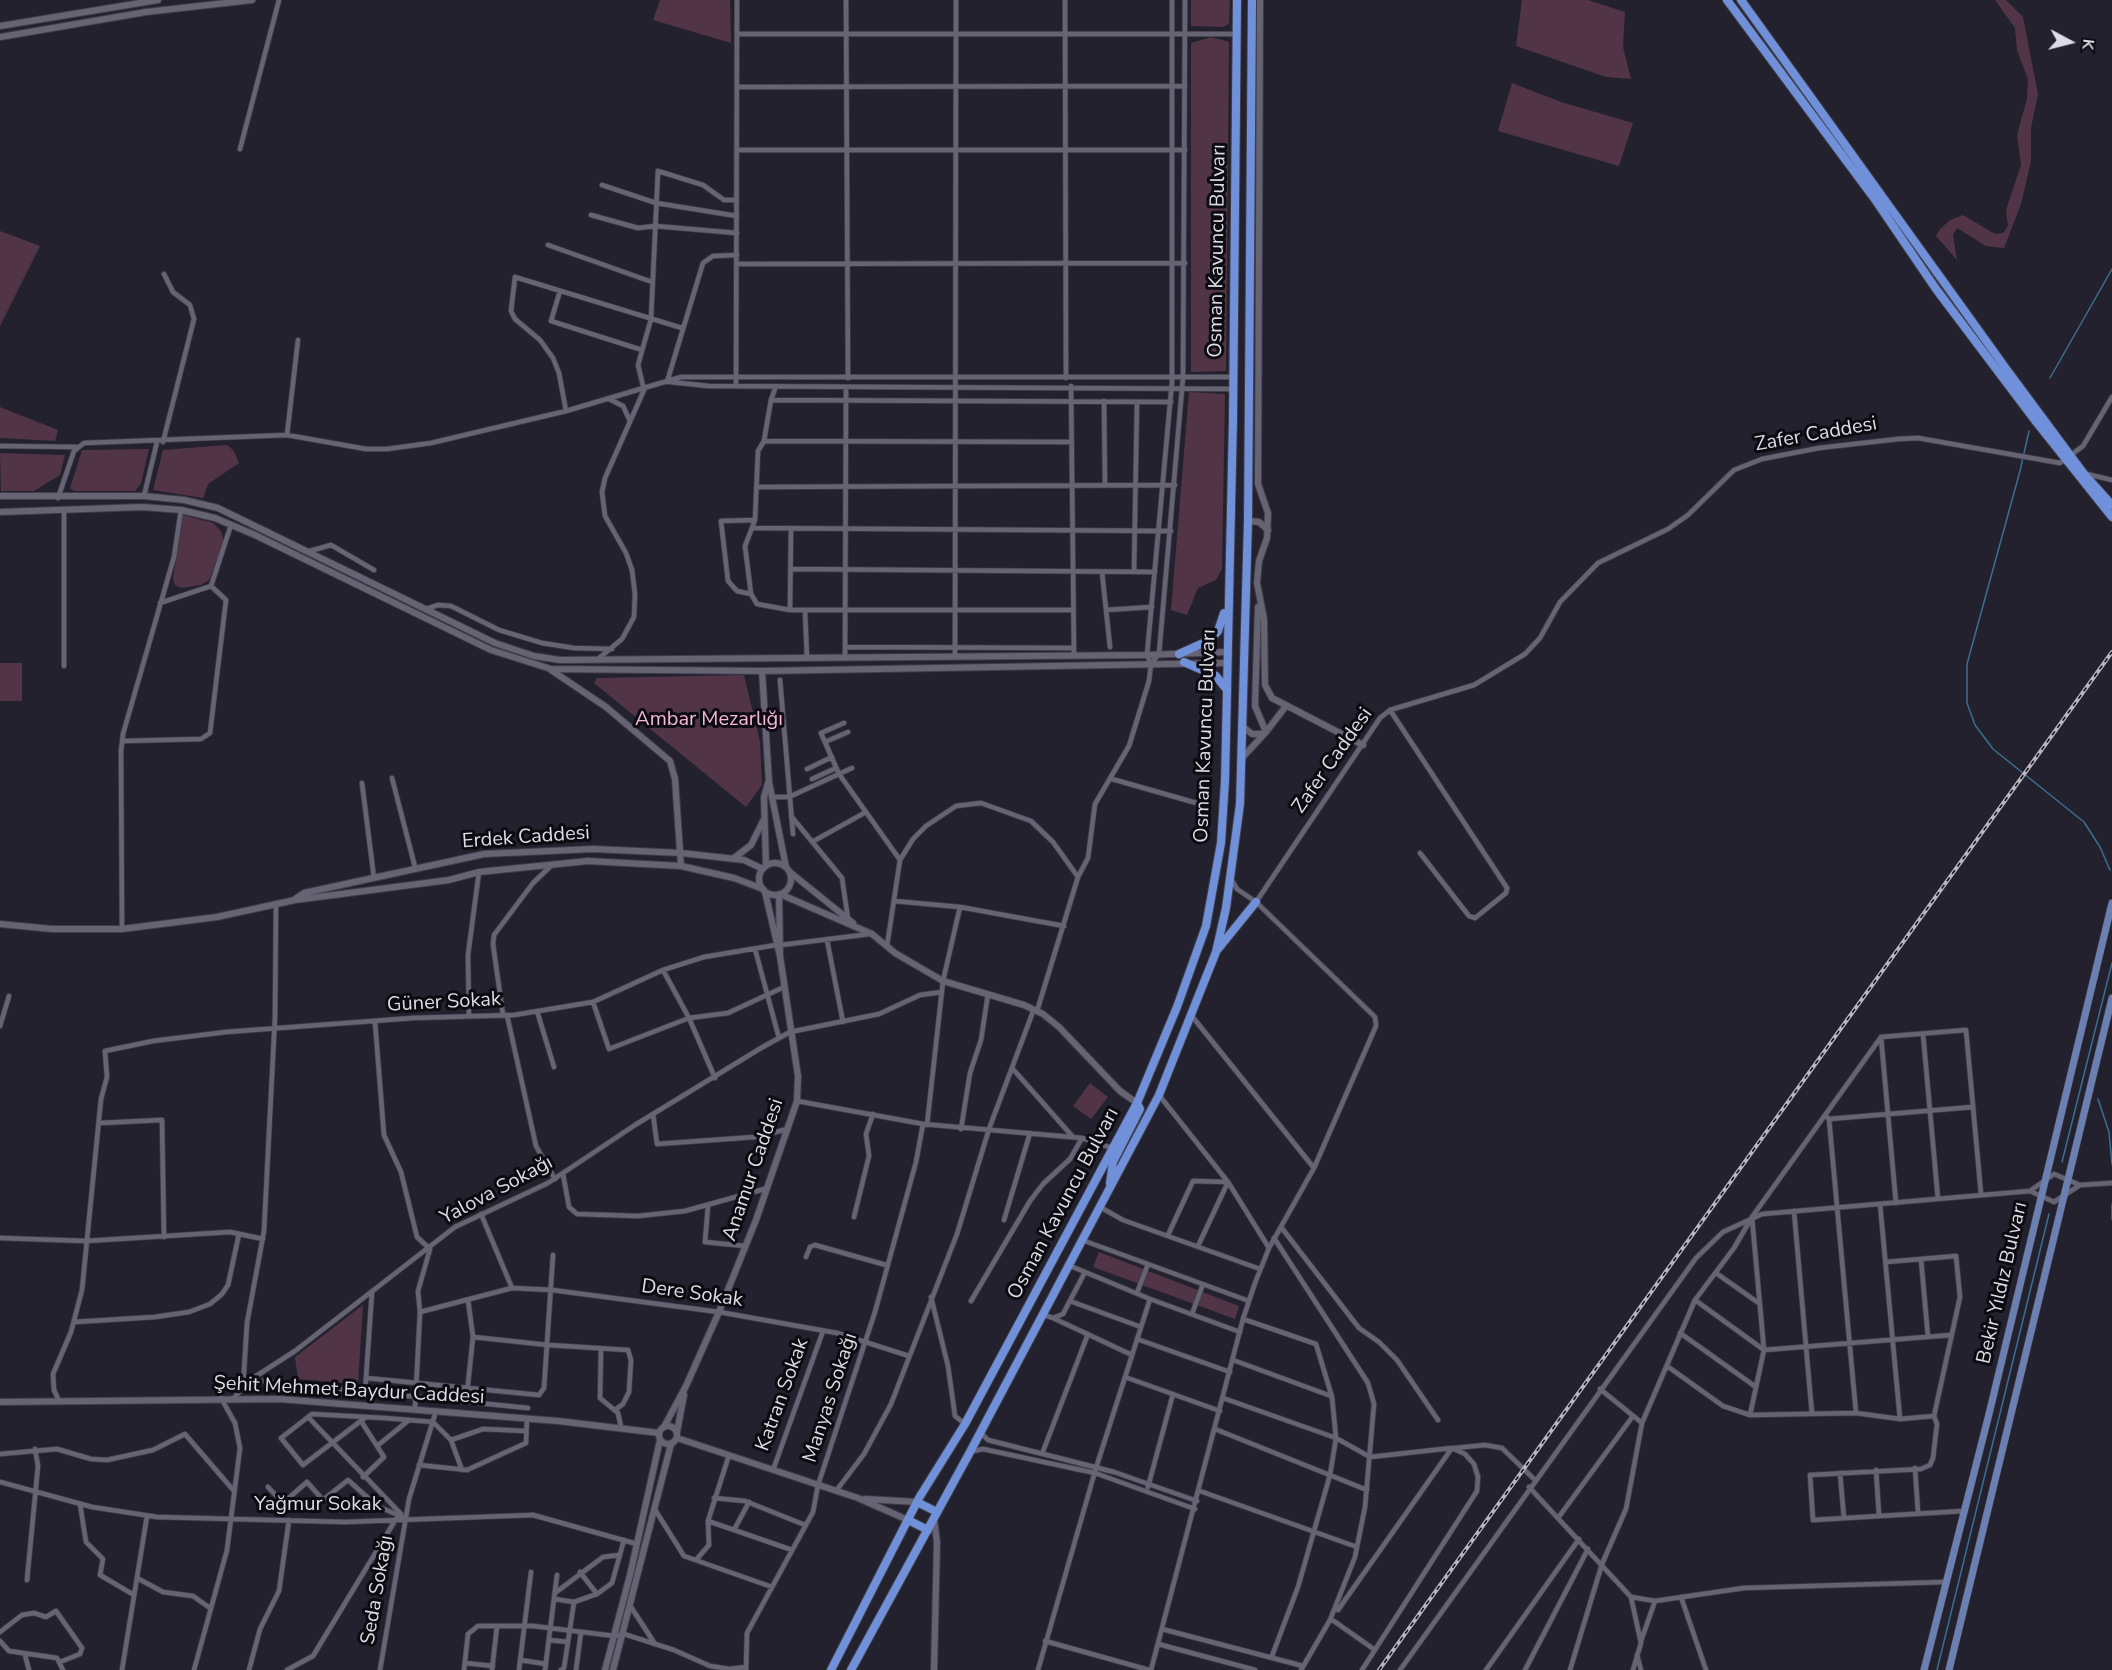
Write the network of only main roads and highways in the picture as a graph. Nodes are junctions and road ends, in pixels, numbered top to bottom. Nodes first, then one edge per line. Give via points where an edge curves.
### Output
1 (1237, 0) edge
2 (1252, 0) edge
3 (1727, 0) edge
4 (1741, 0) edge
5 (2024, 398) junction
6 (2069, 458) junction
7 (2112, 506) edge
8 (2112, 517) edge
9 (1227, 601) junction
10 (1244, 643) junction
11 (1227, 648) junction
12 (1179, 654) road end
13 (1241, 657) junction
14 (1184, 662) road end
15 (1227, 663) junction
16 (1227, 690) junction
17 (1256, 902) road end
18 (2112, 903) edge
19 (1216, 952) junction
20 (2112, 998) edge
21 (1137, 1103) junction
22 (1109, 1189) junction
23 (917, 1502) junction
24 (936, 1516) junction
25 (908, 1520) junction
26 (928, 1530) junction
27 (831, 1670) edge
28 (851, 1670) edge
29 (1924, 1670) edge
30 (1949, 1670) edge

1 - 9 highway, Osman Kavuncu Bulvarı via 1234,389
2 - 10 highway, Osman Kavuncu Bulvarı via 1255,213
3 - 5 highway
4 - 5 highway
5 - 6 highway
6 - 7 highway
6 - 8 highway
9 - 11 highway, Osman Kavuncu Bulvarı
9 - 12 highway via 1215,635
10 - 11 highway via 1235,651
10 - 13 highway, Osman Kavuncu Bulvarı
11 - 13 highway
11 - 15 highway, Osman Kavuncu Bulvarı
13 - 15 highway
13 - 19 highway, Osman Kavuncu Bulvarı via 1244,669 1240,804 1231,879
14 - 16 highway via 1216,676
15 - 16 highway, Osman Kavuncu Bulvarı
16 - 21 highway, Osman Kavuncu Bulvarı via 1221,843 1206,926
17 - 19 highway
18 - 29 main road, Bekir Yıldız Bulvarı
19 - 22 highway, Osman Kavuncu Bulvarı via 1159,1095
20 - 30 main road, Bekir Yıldız Bulvarı
21 - 22 highway via 1140,1109 1113,1162
21 - 23 highway, Osman Kavuncu Bulvarı via 965,1424
22 - 24 highway, Osman Kavuncu Bulvarı
23 - 24 highway
23 - 25 highway, Osman Kavuncu Bulvarı
24 - 26 highway, Osman Kavuncu Bulvarı
25 - 26 highway
25 - 27 highway, Osman Kavuncu Bulvarı
26 - 28 highway, Osman Kavuncu Bulvarı

